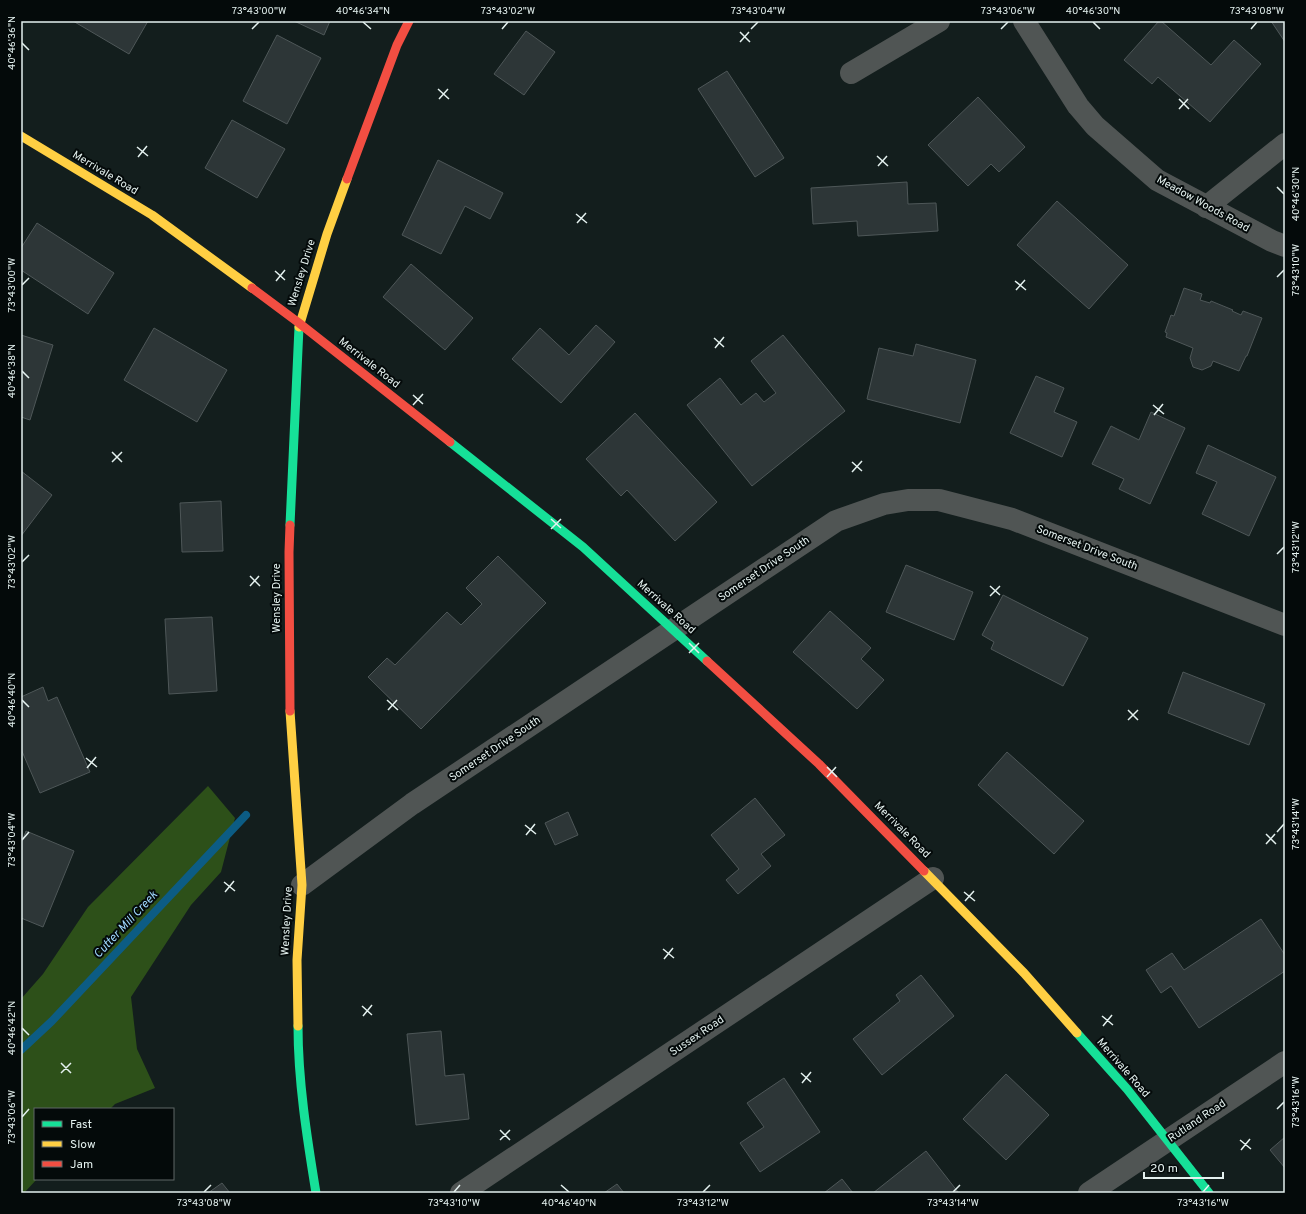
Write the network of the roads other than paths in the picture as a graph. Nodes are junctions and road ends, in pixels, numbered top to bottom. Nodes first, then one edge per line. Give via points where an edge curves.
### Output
1 (409, 21) edge
2 (939, 21) edge
3 (1024, 21) edge
4 (851, 73) dead end
5 (21, 136) edge
6 (1285, 144) edge
7 (1206, 207) junction
8 (1285, 246) edge
9 (299, 322) junction
10 (1285, 625) edge
11 (674, 629) junction
12 (933, 878) junction
13 (302, 886) junction
14 (1285, 1062) edge
15 (1168, 1140) junction
16 (316, 1193) edge
17 (461, 1193) edge
18 (1089, 1193) edge
19 (1209, 1193) edge

1 - 9 street, Wensley Drive via 397,45 327,234
2 - 4 street
3 - 7 street, Meadow Woods Road via 1078,106 1095,126 1157,180
5 - 9 street, Merrivale Road via 152,215
6 - 7 street
7 - 8 street, Meadow Woods Road
9 - 11 street, Merrivale Road via 583,547
9 - 13 street, Wensley Drive via 289,552 289,684
10 - 11 street, Somerset Drive South via 1012,519 939,500 908,500 884,504 836,521
11 - 12 street, Merrivale Road via 819,764
11 - 13 street, Somerset Drive South via 412,804
12 - 15 street, Merrivale Road via 1024,973 1127,1089
12 - 17 street, Sussex Road
13 - 16 street, Wensley Drive via 297,960 298,1055
14 - 15 street, Rutland Road
15 - 18 street, Rutland Road
15 - 19 street, Merrivale Road

